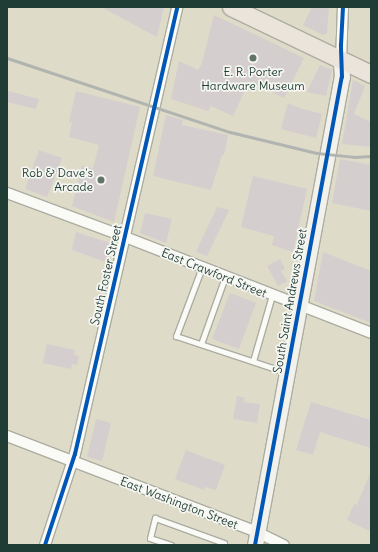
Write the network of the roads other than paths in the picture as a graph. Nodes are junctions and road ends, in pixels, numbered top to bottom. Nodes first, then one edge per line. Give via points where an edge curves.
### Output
1 (177, 7) edge
2 (231, 7) edge
3 (343, 7) edge
4 (341, 61) junction
5 (371, 74) edge
6 (7, 193) edge
7 (125, 237) junction
8 (202, 268) junction
9 (225, 277) junction
10 (272, 295) junction
11 (299, 306) junction
12 (371, 334) edge
13 (201, 344) junction
14 (252, 361) junction
15 (286, 372) junction
16 (7, 436) edge
17 (73, 462) junction
18 (256, 539) edge
19 (45, 545) edge
20 (171, 545) edge
21 (223, 545) edge
22 (284, 545) edge

1 - 7 street, South Foster Street
2 - 4 main road
3 - 4 street
4 - 5 main road
4 - 11 street, South Saint Andrews Street via 342,76
6 - 7 street, East Crawford Street
7 - 8 street, East Crawford Street
7 - 17 street, South Foster Street
8 - 9 street, East Crawford Street
8 - 13 lane via 176,336
9 - 10 street, East Crawford Street
9 - 13 lane
10 - 11 street, East Crawford Street
10 - 14 lane
11 - 12 street, East Crawford Street
11 - 15 street, South Saint Andrews Street
13 - 14 lane
14 - 15 lane
15 - 18 street, South Saint Andrews Street
16 - 17 street, East Washington Street
17 - 18 street, East Washington Street
17 - 19 street, South Foster Street
18 - 22 street, East Washington Street
20 - 21 lane via 150,538 156,518 224,543

